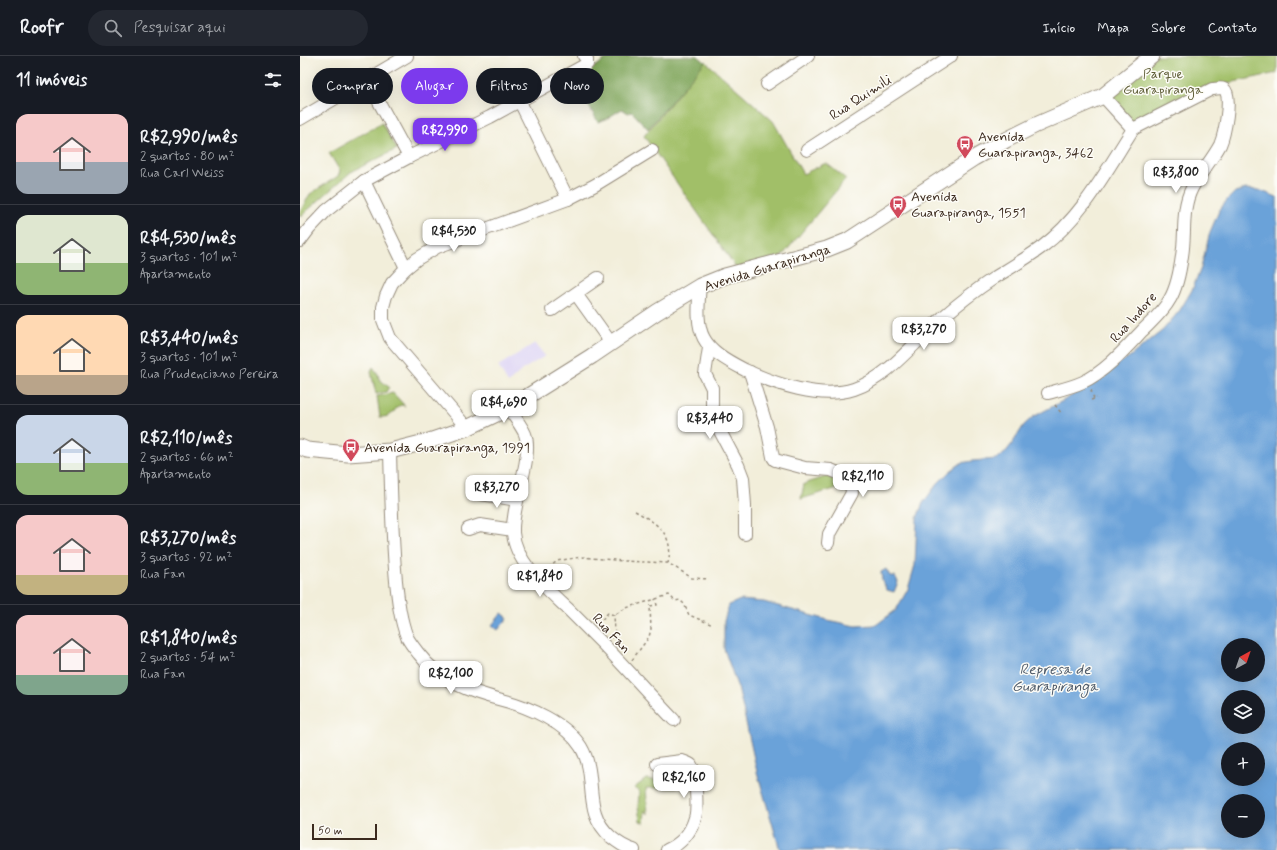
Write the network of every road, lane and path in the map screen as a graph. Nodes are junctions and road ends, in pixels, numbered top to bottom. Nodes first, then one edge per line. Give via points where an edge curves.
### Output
1 (407, 56) edge
2 (808, 56) edge
3 (950, 56) edge
4 (1152, 56) edge
5 (586, 60) edge
6 (387, 68) edge
7 (767, 84) dead end
8 (542, 89) edge
9 (1103, 96) junction
10 (326, 104) edge
11 (380, 104) edge
12 (512, 104) edge
13 (521, 104) edge
14 (300, 119) edge
15 (1132, 129) junction
16 (652, 150) dead end
17 (807, 150) dead end
18 (409, 157) junction
19 (364, 181) junction
20 (568, 199) junction
21 (300, 241) edge
22 (406, 268) junction
23 (598, 278) dead end
24 (700, 286) junction
25 (576, 294) junction
26 (552, 310) dead end
27 (611, 344) junction
28 (709, 348) junction
29 (750, 372) junction
30 (1089, 384) dead end
31 (1048, 393) dead end
32 (1097, 398) dead end
33 (1094, 399) junction
34 (1092, 400) dead end
35 (1055, 405) dead end
36 (509, 408) junction
37 (1062, 414) dead end
38 (467, 428) junction
39 (302, 450) edge
40 (390, 450) junction
41 (481, 494) dead end
42 (517, 500) junction
43 (634, 511) dead end
44 (468, 529) dead end
45 (513, 530) junction
46 (745, 534) dead end
47 (828, 543) dead end
48 (668, 563) junction
49 (537, 579) junction
50 (709, 579) dead end
51 (655, 599) junction
52 (614, 616) junction
53 (597, 624) dead end
54 (713, 625) dead end
55 (605, 646) junction
56 (627, 671) junction
57 (674, 720) dead end
58 (657, 764) dead end
59 (634, 850) edge
60 (667, 850) edge

1 - 6 street
2 - 7 street
3 - 17 street, Rua Quimili
4 - 9 main road, Avenida Guarapiranga
5 - 8 street
9 - 15 street
9 - 24 main road, Avenida Guarapiranga via 1036,125 980,154 847,241 827,250 725,276
10 - 14 street
11 - 18 street
12 - 18 street
13 - 20 street
15 - 29 street via 1076,215 1063,228 1042,246 972,292 870,382 839,393 824,393 789,386
15 - 31 street, Rua Indore via 1212,89 1223,89 1226,93 1227,112 1222,139 1188,197 1183,254 1170,299 1163,310 1108,365 1083,382
16 - 20 street
18 - 19 street
19 - 21 street via 326,211
19 - 22 street
20 - 22 street via 437,247
22 - 38 street via 392,283 386,296 383,320 390,338
23 - 25 street
24 - 27 main road, Avenida Guarapiranga
24 - 28 street via 698,318 701,332
25 - 26 street
25 - 27 street
27 - 36 main road, Avenida Guarapiranga
28 - 29 street via 718,356
28 - 46 street via 704,374 712,388 712,416 738,465 742,478
29 - 47 street via 775,460 804,468 831,470 845,476 851,485 852,493 829,534
30 - 33 path
32 - 33 path
33 - 34 path
35 - 37 path
36 - 38 main road, Avenida Guarapiranga
36 - 42 street, Rua Fan via 525,435 527,445
38 - 40 main road, Avenida Guarapiranga via 429,441
39 - 40 main road, Avenida Guarapiranga via 348,454
40 - 59 street via 394,559 400,611 408,638 429,665 460,687 533,710 570,735 581,747 587,762 596,820 616,841
41 - 42 street
42 - 45 street, Rua Fan
43 - 48 path via 658,525 668,540 671,554
44 - 45 street via 480,525
45 - 49 street, Rua Fan via 521,557
48 - 49 path via 581,557 557,561
48 - 50 path via 692,578
49 - 55 street, Rua Fan
51 - 52 path via 626,608
51 - 54 path via 669,595 675,601 680,600 684,604 688,615
51 - 56 path via 656,605 650,606 649,637
52 - 53 path via 605,614
52 - 55 path via 615,633
55 - 56 street, Rua Fan
56 - 57 street, Rua Fan
58 - 60 street via 686,762 691,765 694,778 696,816 682,841

